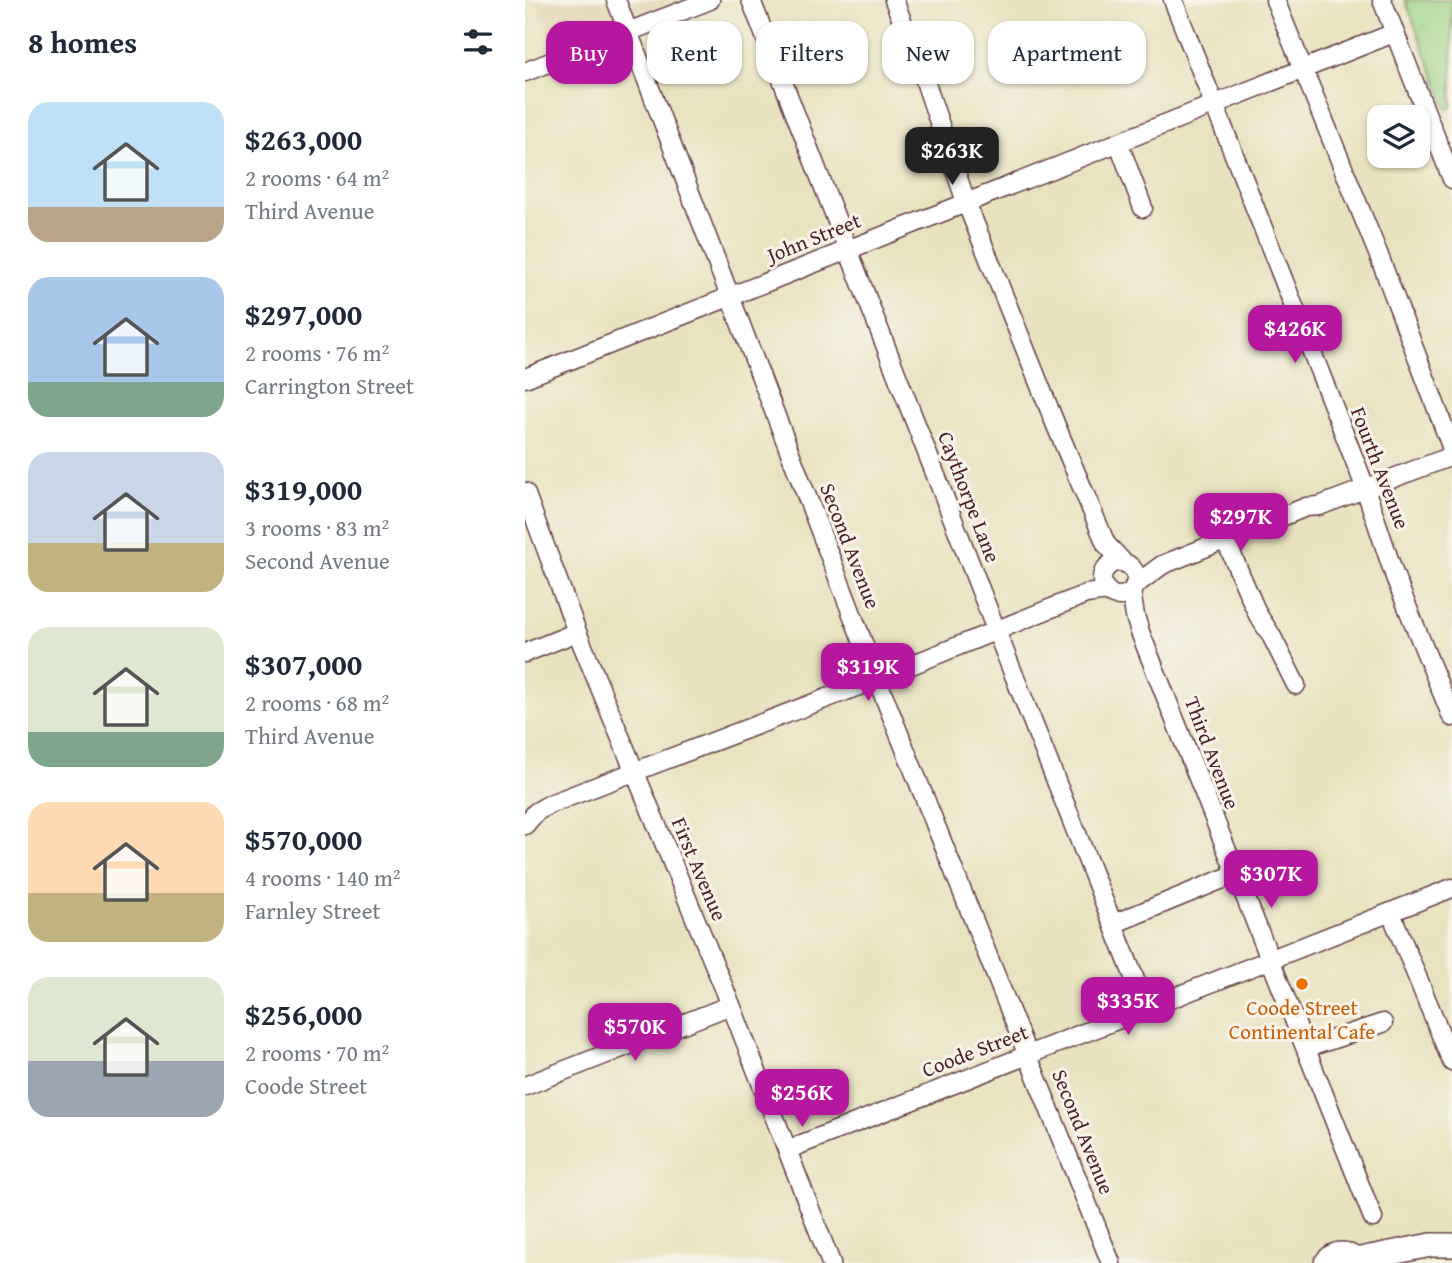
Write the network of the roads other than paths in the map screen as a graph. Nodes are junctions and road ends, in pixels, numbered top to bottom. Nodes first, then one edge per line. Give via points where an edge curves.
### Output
1 (616, 0) edge
2 (709, 0) edge
3 (751, 0) edge
4 (894, 0) edge
5 (1173, 0) edge
6 (1275, 0) edge
7 (1382, 0) edge
8 (624, 21) edge
9 (633, 30) edge
10 (1394, 33) junction
11 (633, 45) edge
12 (546, 64) edge
13 (1303, 69) junction
14 (525, 72) edge
15 (1214, 106) junction
16 (1119, 144) junction
17 (1452, 178) edge
18 (966, 202) junction
19 (1143, 208) dead end
20 (848, 249) junction
21 (729, 296) junction
22 (525, 378) edge
23 (1452, 449) edge
24 (1364, 484) junction
25 (525, 492) edge
26 (1226, 539) junction
27 (1119, 579) junction
28 (996, 630) junction
29 (577, 632) junction
30 (525, 653) edge
31 (877, 679) junction
32 (1296, 685) dead end
33 (1452, 717) edge
34 (634, 772) junction
35 (525, 825) edge
36 (1235, 874) junction
37 (1452, 888) edge
38 (1391, 913) junction
39 (1113, 924) junction
40 (1271, 960) junction
41 (731, 1005) junction
42 (1147, 1010) junction
43 (1383, 1023) dead end
44 (1306, 1048) junction
45 (1028, 1055) junction
46 (1452, 1062) edge
47 (525, 1086) edge
48 (789, 1149) junction
49 (1373, 1219) dead end
50 (1450, 1246) edge
51 (1356, 1261) edge
52 (831, 1263) edge
53 (1111, 1263) edge
54 (1326, 1263) edge
55 (1394, 1263) edge
56 (1400, 1263) edge
57 (1406, 1263) edge

1 - 8 street, Second Avenue
2 - 9 street
3 - 20 street, Caythorpe Lane
4 - 18 street, Third Avenue
5 - 15 street, Fourth Avenue
6 - 13 street
7 - 10 street
10 - 13 street, John Street
10 - 17 street
11 - 21 street, Second Avenue
12 - 14 street
13 - 15 street, John Street
13 - 23 street
15 - 16 street, John Street
15 - 24 street, Fourth Avenue
16 - 18 street, John Street
16 - 19 street
18 - 20 street, John Street
18 - 27 street, Third Avenue
20 - 21 street, John Street
20 - 28 street, Caythorpe Lane
21 - 22 street, John Street
21 - 31 street, Second Avenue
23 - 24 street
24 - 26 street via 1314,499 1306,507
24 - 33 street, Fourth Avenue via 1395,577
25 - 29 street, First Avenue
26 - 27 street
26 - 32 street via 1258,615
27 - 28 street
27 - 36 street, Third Avenue
28 - 31 street
28 - 39 street, Caythorpe Lane
29 - 30 street
29 - 34 street, First Avenue
31 - 34 street
31 - 45 street, Second Avenue
34 - 35 street via 550,804
34 - 41 street, First Avenue
36 - 39 street
36 - 40 street, Third Avenue
37 - 38 street, Coode Street
38 - 40 street, Coode Street
38 - 46 street
39 - 42 street, Caythorpe Lane
40 - 42 street, Coode Street
40 - 44 street, Third Avenue
41 - 47 street
41 - 48 street, First Avenue
42 - 45 street, Coode Street
43 - 44 street
44 - 49 street, Third Avenue
45 - 48 street, Coode Street
45 - 53 street, Second Avenue
48 - 52 street, First Avenue
50 - 51 main road via 1431,1245
50 - 57 main road via 1441,1255
51 - 54 main road via 1340,1254
55 - 56 main road

